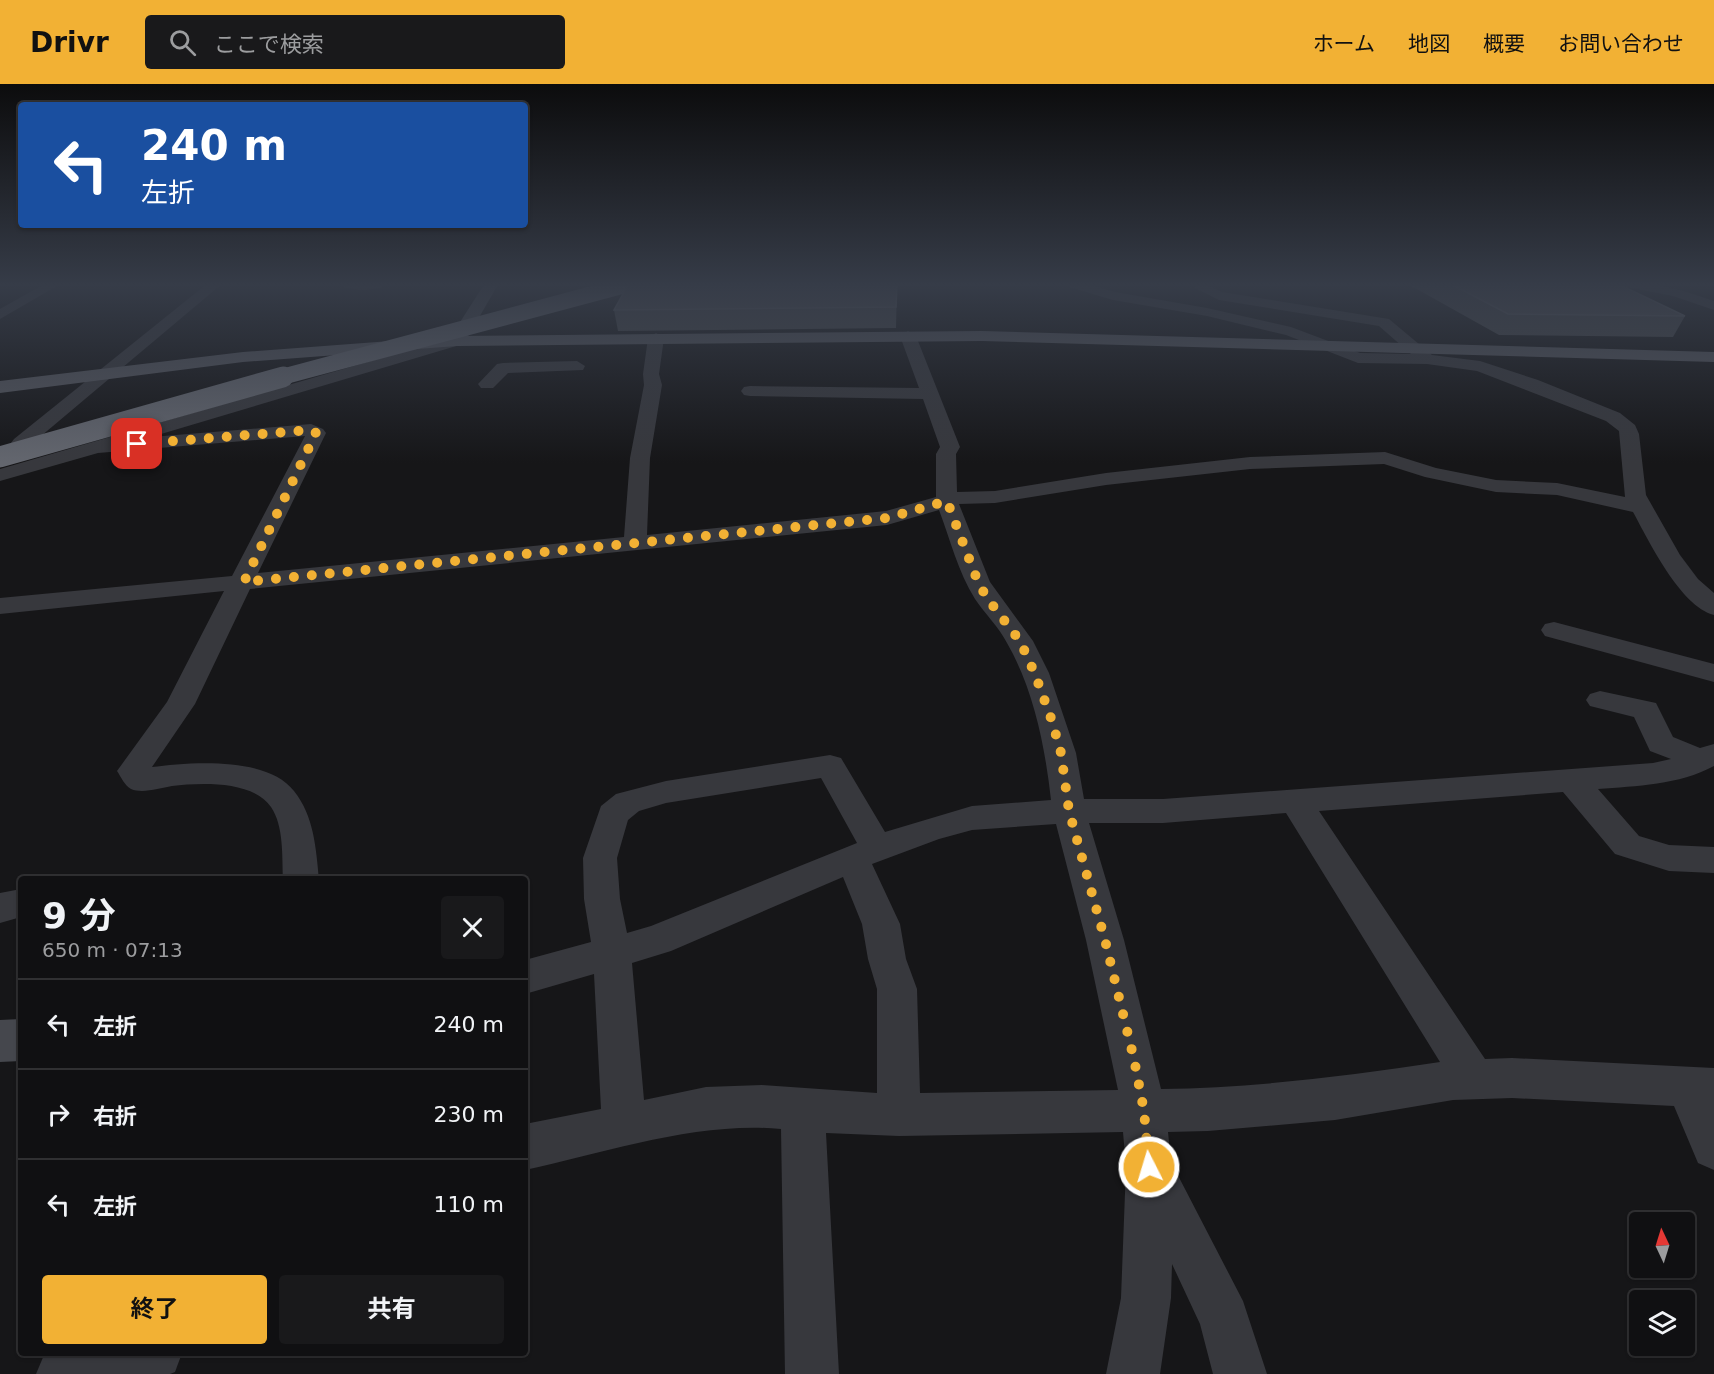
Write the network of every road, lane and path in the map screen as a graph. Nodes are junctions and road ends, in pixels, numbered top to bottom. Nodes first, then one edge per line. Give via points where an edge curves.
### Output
1 (144, 343) edge
2 (377, 343) edge
3 (405, 343) edge
4 (422, 343) edge
5 (449, 343) edge
6 (584, 343) edge
7 (655, 343) edge
8 (911, 343) edge
9 (1247, 343) edge
10 (1319, 343) edge
11 (1409, 343) edge
12 (1326, 346) junction
13 (362, 347) junction
14 (1421, 353) junction
15 (1714, 357) edge
16 (577, 366) junction
17 (109, 372) junction
18 (487, 384) dead end
19 (572, 385) dead end
20 (0, 387) edge
21 (750, 391) dead end
22 (930, 394) junction
23 (21, 443) junction
24 (94, 447) junction
25 (0, 448) edge
26 (1421, 450) dead end
27 (0, 457) edge
28 (1385, 458) junction
29 (28, 467) junction
30 (0, 475) edge
31 (947, 501) junction
32 (1641, 507) junction
33 (635, 543) junction
34 (244, 582) junction
35 (0, 606) edge
36 (1714, 607) edge
37 (1554, 630) dead end
38 (1714, 673) edge
39 (1600, 700) dead end
40 (1706, 758) edge
41 (1572, 781) junction
42 (1295, 801) junction
43 (1069, 811) junction
44 (864, 853) junction
45 (1714, 860) edge
46 (301, 876) edge
47 (18, 904) edge
48 (0, 908) edge
49 (612, 953) junction
50 (528, 977) edge
51 (18, 1040) edge
52 (0, 1041) edge
53 (1474, 1079) junction
54 (1701, 1087) edge
55 (803, 1110) junction
56 (1144, 1111) junction
57 (898, 1115) junction
58 (624, 1125) junction
59 (528, 1146) edge
60 (1714, 1147) edge
61 (1149, 1167) junction
62 (146, 1360) edge
63 (63, 1374) edge
64 (813, 1374) edge
65 (1133, 1374) edge
66 (1240, 1374) edge

1 - 17 street
2 - 13 street
3 - 27 highway, bridge
4 - 13 main road
5 - 24 street
6 - 16 street
7 - 33 street via 653,385 640,458
8 - 22 street
9 - 12 main road
10 - 12 street
11 - 14 street
12 - 14 main road
13 - 17 main road
13 - 23 street
14 - 15 main road
14 - 32 street via 1480,366 1613,417 1628,429 1635,495
16 - 18 street via 502,368
16 - 19 street
17 - 20 main road
17 - 23 street
21 - 22 street
22 - 31 street via 950,447 946,454
23 - 25 street
24 - 29 street
24 - 34 street via 311,430 316,433
25 - 29 street
26 - 28 street
28 - 31 street via 1235,464
28 - 32 street via 1432,473 1496,486 1566,490
29 - 30 street
31 - 33 street via 887,518
31 - 43 street via 978,582 1020,641 1035,674 1061,753
32 - 36 street via 1682,575
33 - 34 street
34 - 35 street
34 - 46 street via 180,704 133,771 140,780 214,771 238,775 282,797 293,822
37 - 38 street
39 - 40 street via 1646,710 1661,744
40 - 41 street via 1653,774
41 - 42 street
41 - 45 street via 1628,845 1670,858
42 - 43 street via 1163,811
42 - 53 street
43 - 44 street via 972,818
43 - 56 street via 1105,940
44 - 49 street via 658,940
44 - 49 street via 830,766 628,801 613,814 600,858 602,898
44 - 57 street via 886,959 897,989
47 - 48 street
49 - 50 street
49 - 58 street
51 - 52 street
53 - 54 street
53 - 56 street via 1335,1099 1208,1110
54 - 60 street
55 - 57 street
55 - 58 street via 762,1106 706,1108
55 - 64 street
56 - 57 street
56 - 61 street
58 - 59 street
61 - 65 street via 1146,1298
61 - 66 street via 1225,1319
62 - 63 street

